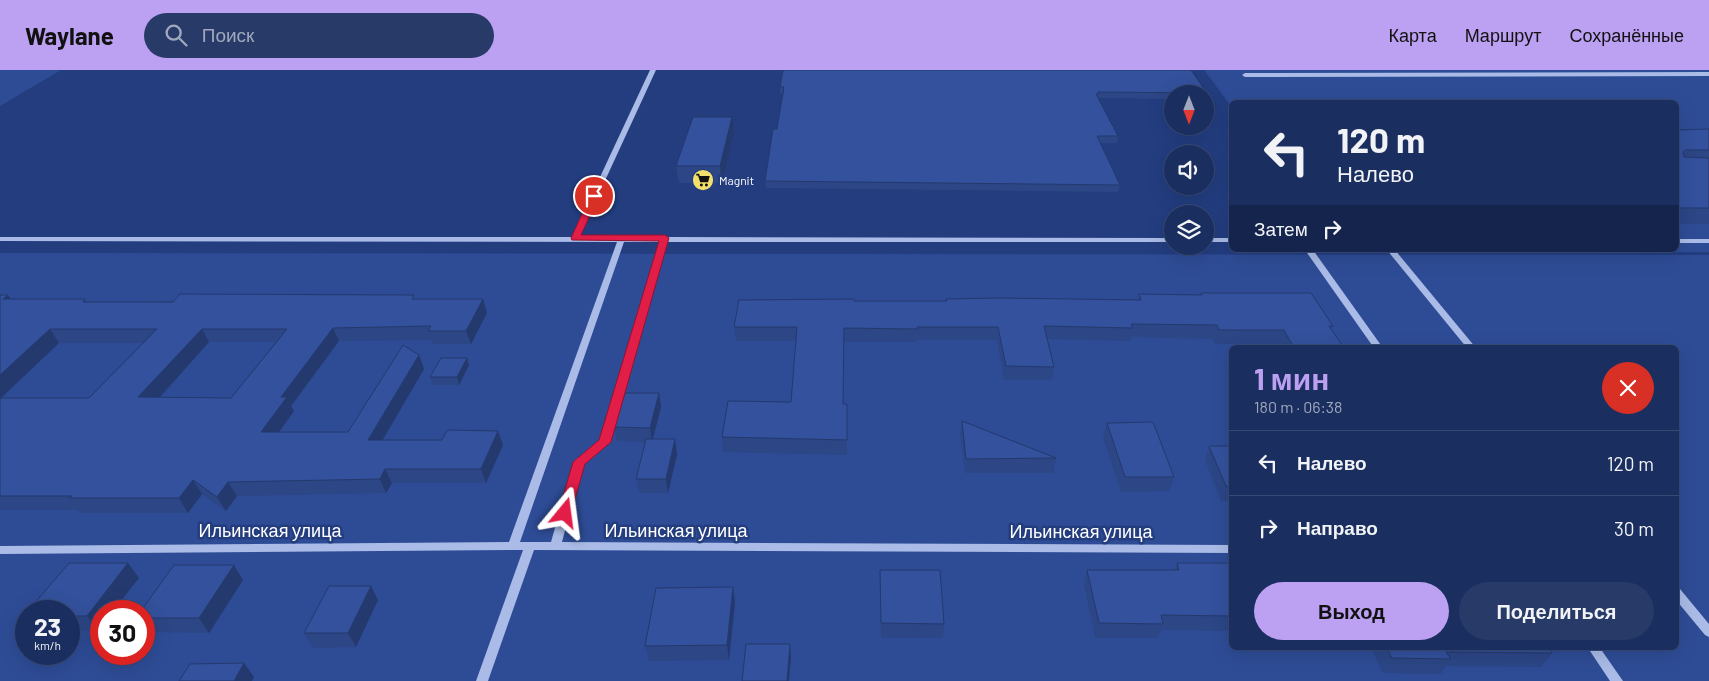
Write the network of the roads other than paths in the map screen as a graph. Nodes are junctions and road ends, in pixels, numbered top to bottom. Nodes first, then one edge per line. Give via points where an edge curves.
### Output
1 (653, 70) edge
2 (1709, 74) edge
3 (1245, 75) dead end
4 (0, 238) edge
5 (575, 238) junction
6 (622, 238) junction
7 (665, 238) junction
8 (1164, 240) edge
9 (1214, 240) edge
10 (1229, 240) edge
11 (1679, 241) edge
12 (1709, 241) edge
13 (1310, 252) edge
14 (1393, 252) edge
15 (1377, 345) edge
16 (1470, 345) edge
17 (512, 546) junction
18 (530, 547) junction
19 (555, 547) junction
20 (1229, 549) edge
21 (0, 550) edge
22 (1679, 596) edge
23 (1709, 632) edge
24 (1595, 650) edge
25 (482, 681) edge
26 (1617, 681) edge

1 - 5 street
2 - 3 street
4 - 5 street
5 - 6 street
6 - 7 street
6 - 17 street
7 - 8 street
7 - 19 street via 604,442 579,462
9 - 10 street
11 - 12 street
13 - 15 street
14 - 16 street
17 - 18 street, Ильинская улица
17 - 21 street, Ильинская улица
18 - 19 street, Ильинская улица
18 - 25 street
19 - 20 street, Ильинская улица
22 - 23 street
24 - 26 street

